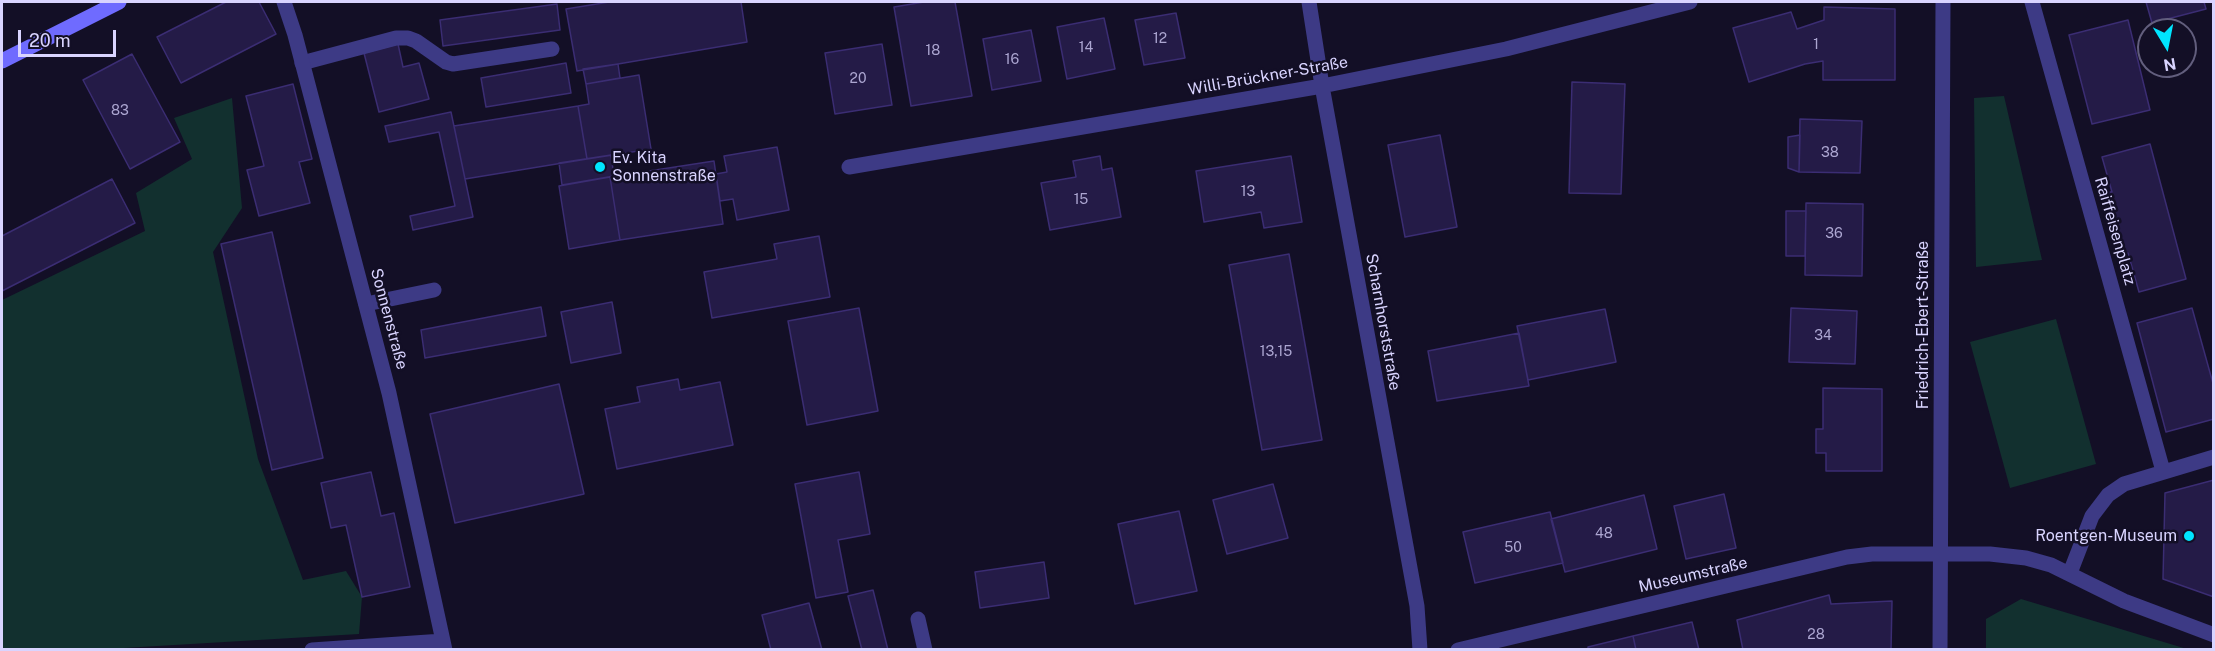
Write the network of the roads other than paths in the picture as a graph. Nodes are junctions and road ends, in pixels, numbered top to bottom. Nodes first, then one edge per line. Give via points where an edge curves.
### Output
1 (119, 2) edge
2 (284, 2) edge
3 (1309, 2) edge
4 (1690, 2) edge
5 (1943, 2) edge
6 (2032, 2) edge
7 (552, 49) dead end
8 (2, 61) edge
9 (302, 63) junction
10 (1322, 86) junction
11 (849, 167) dead end
12 (434, 290) dead end
13 (366, 304) junction
14 (2214, 457) edge
15 (2163, 471) junction
16 (1940, 554) junction
17 (2070, 573) junction
18 (918, 619) dead end
19 (2214, 635) edge
20 (444, 645) edge
21 (312, 650) edge
22 (925, 650) edge
23 (1420, 650) edge
24 (1458, 650) edge
25 (1940, 650) edge

1 - 8 main road
2 - 9 street, Sonnenstraße
3 - 10 street, Scharnhorststraße
4 - 10 street, Willi-Brückner-Straße via 1506,49
5 - 16 street, Friedrich-Ebert-Straße
6 - 15 street, Raiffeisenplatz
7 - 9 street via 453,64 416,41 396,38
9 - 13 street, Sonnenstraße
10 - 11 street, Willi-Brückner-Straße
10 - 23 street, Scharnhorststraße via 1417,606
12 - 13 street
13 - 20 street, Sonnenstraße
14 - 15 street
15 - 17 street via 2124,484 2108,495 2092,516
16 - 17 street, Museumstraße via 2026,558
16 - 24 street, Museumstraße via 1847,557
16 - 25 street, Friedrich-Ebert-Straße
17 - 19 street, Museumstraße via 2124,601
18 - 22 street
20 - 21 street

